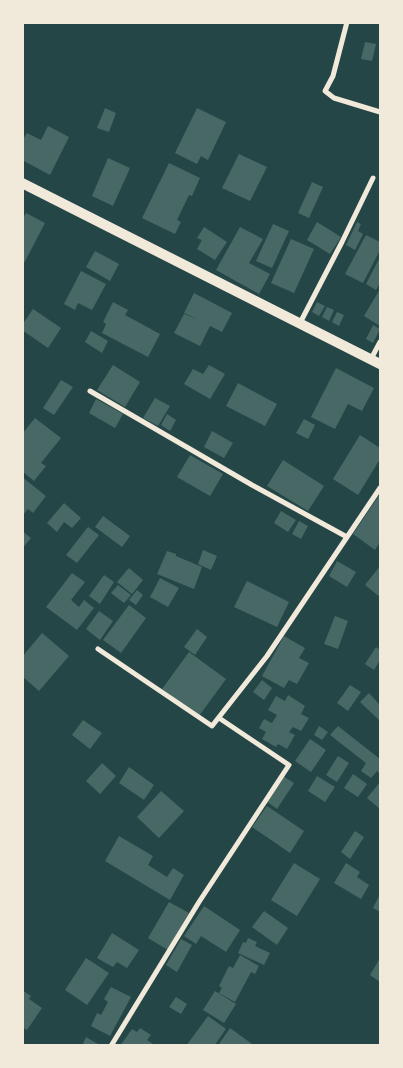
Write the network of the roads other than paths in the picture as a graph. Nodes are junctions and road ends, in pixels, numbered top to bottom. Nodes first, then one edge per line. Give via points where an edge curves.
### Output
1 (347, 22) edge
2 (380, 112) edge
3 (373, 178) dead end
4 (22, 183) edge
5 (300, 323) junction
6 (380, 342) edge
7 (371, 359) junction
8 (380, 364) edge
9 (90, 391) dead end
10 (380, 488) edge
11 (347, 537) junction
12 (98, 649) dead end
13 (219, 718) junction
14 (112, 1046) edge

1 - 2 street via 333,76 325,91 334,98
3 - 5 street
4 - 5 main road
5 - 7 main road
6 - 7 street
7 - 8 main road
9 - 11 street
10 - 11 street
11 - 13 street via 267,656
12 - 13 street via 212,726
13 - 14 street via 289,765 199,902

